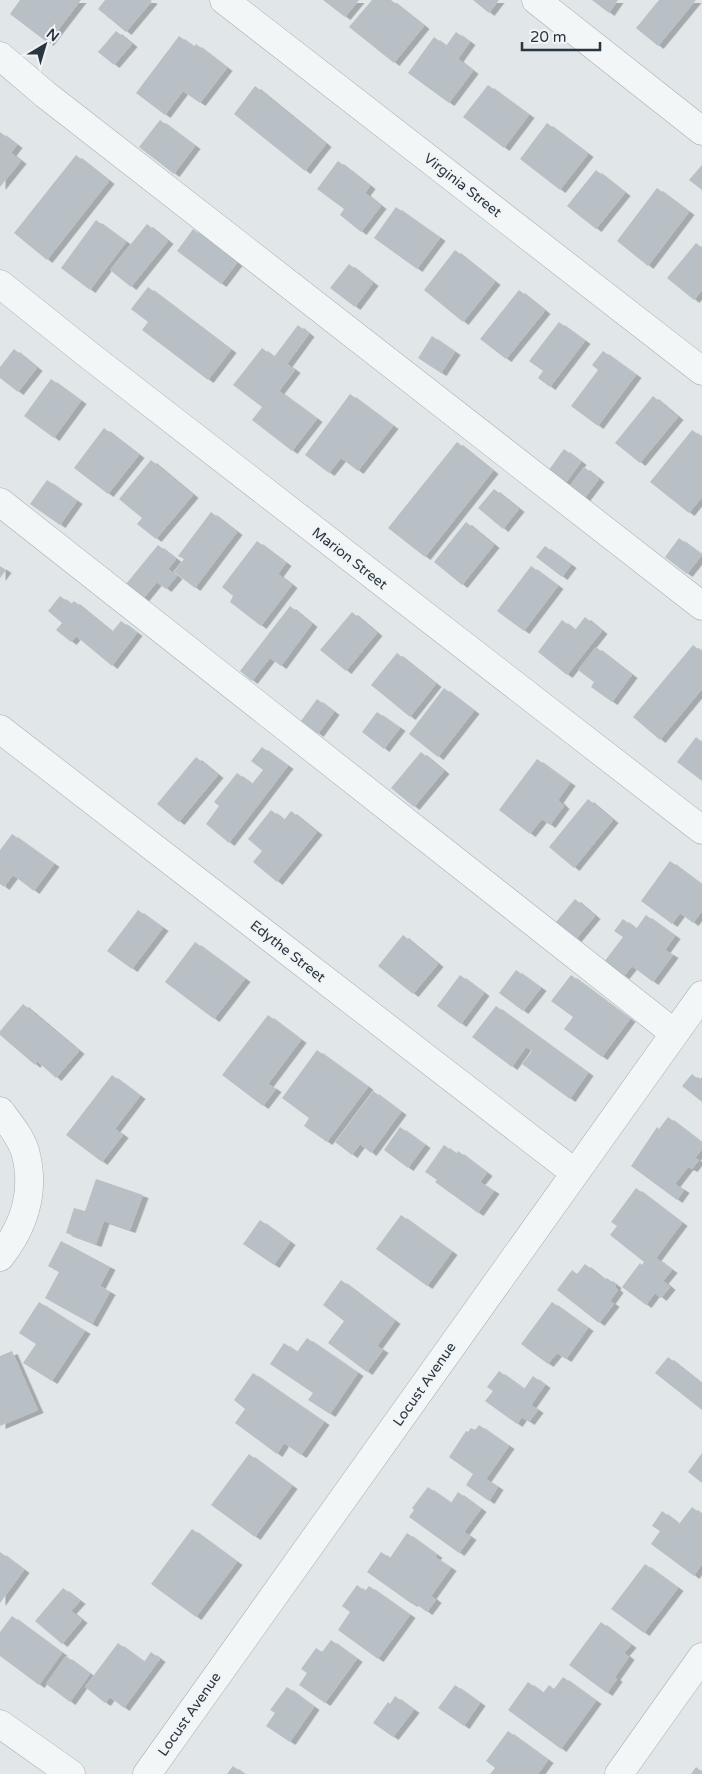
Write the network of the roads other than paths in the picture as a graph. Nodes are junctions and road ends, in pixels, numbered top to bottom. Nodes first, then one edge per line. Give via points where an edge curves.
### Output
1 (224, 0) edge
2 (536, 0) edge
3 (0, 56) edge
4 (702, 131) edge
5 (0, 284) edge
6 (702, 371) edge
7 (0, 502) edge
8 (702, 606) edge
9 (4, 740) edge
10 (702, 830) edge
11 (702, 995) edge
12 (674, 1033) junction
13 (0, 1111) edge
14 (575, 1173) junction
15 (0, 1258) edge
16 (702, 1657) edge
17 (0, 1724) edge
18 (71, 1774) edge
19 (147, 1774) edge
20 (619, 1774) edge

1 - 6 street, Virginia Street
2 - 4 street
3 - 8 street
5 - 10 street, Marion Street
7 - 12 street
9 - 14 street, Edythe Street
11 - 12 street, Locust Avenue
12 - 14 street, Locust Avenue
13 - 15 street via 24,1151 30,1187 27,1209
14 - 19 street, Locust Avenue
16 - 20 street
17 - 18 street

